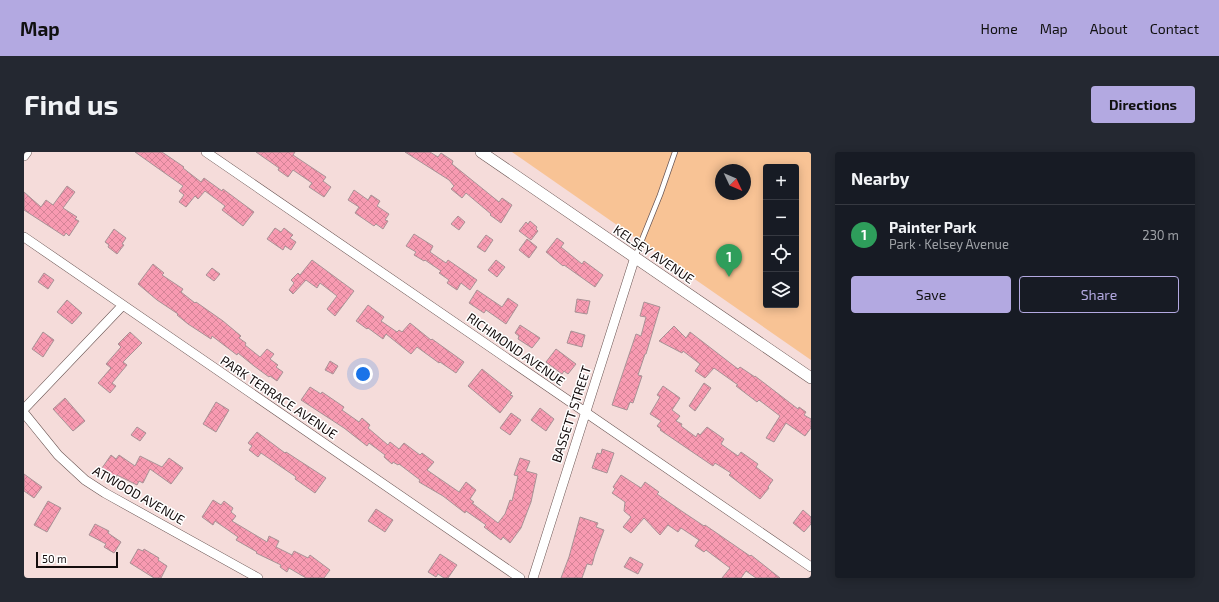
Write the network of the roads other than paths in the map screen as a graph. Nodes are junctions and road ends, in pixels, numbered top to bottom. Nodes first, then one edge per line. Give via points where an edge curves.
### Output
1 (27, 152) edge
2 (206, 152) edge
3 (481, 152) edge
4 (675, 152) edge
5 (24, 156) edge
6 (24, 237) edge
7 (635, 257) junction
8 (123, 305) junction
9 (811, 378) edge
10 (24, 409) edge
11 (24, 413) edge
12 (585, 413) junction
13 (811, 567) edge
14 (258, 578) edge
15 (520, 578) edge
16 (533, 578) edge

1 - 5 street
2 - 12 street, RICHMOND AVENUE
3 - 7 street, KELSEY AVENUE
4 - 7 lane
6 - 8 street, PARK TERRACE AVENUE
7 - 9 street, KELSEY AVENUE
7 - 12 street, BASSETT STREET
8 - 10 street
8 - 15 street, PARK TERRACE AVENUE
11 - 14 street, ATWOOD AVENUE via 58,455 85,480
12 - 13 street, RICHMOND AVENUE
12 - 16 street, BASSETT STREET

